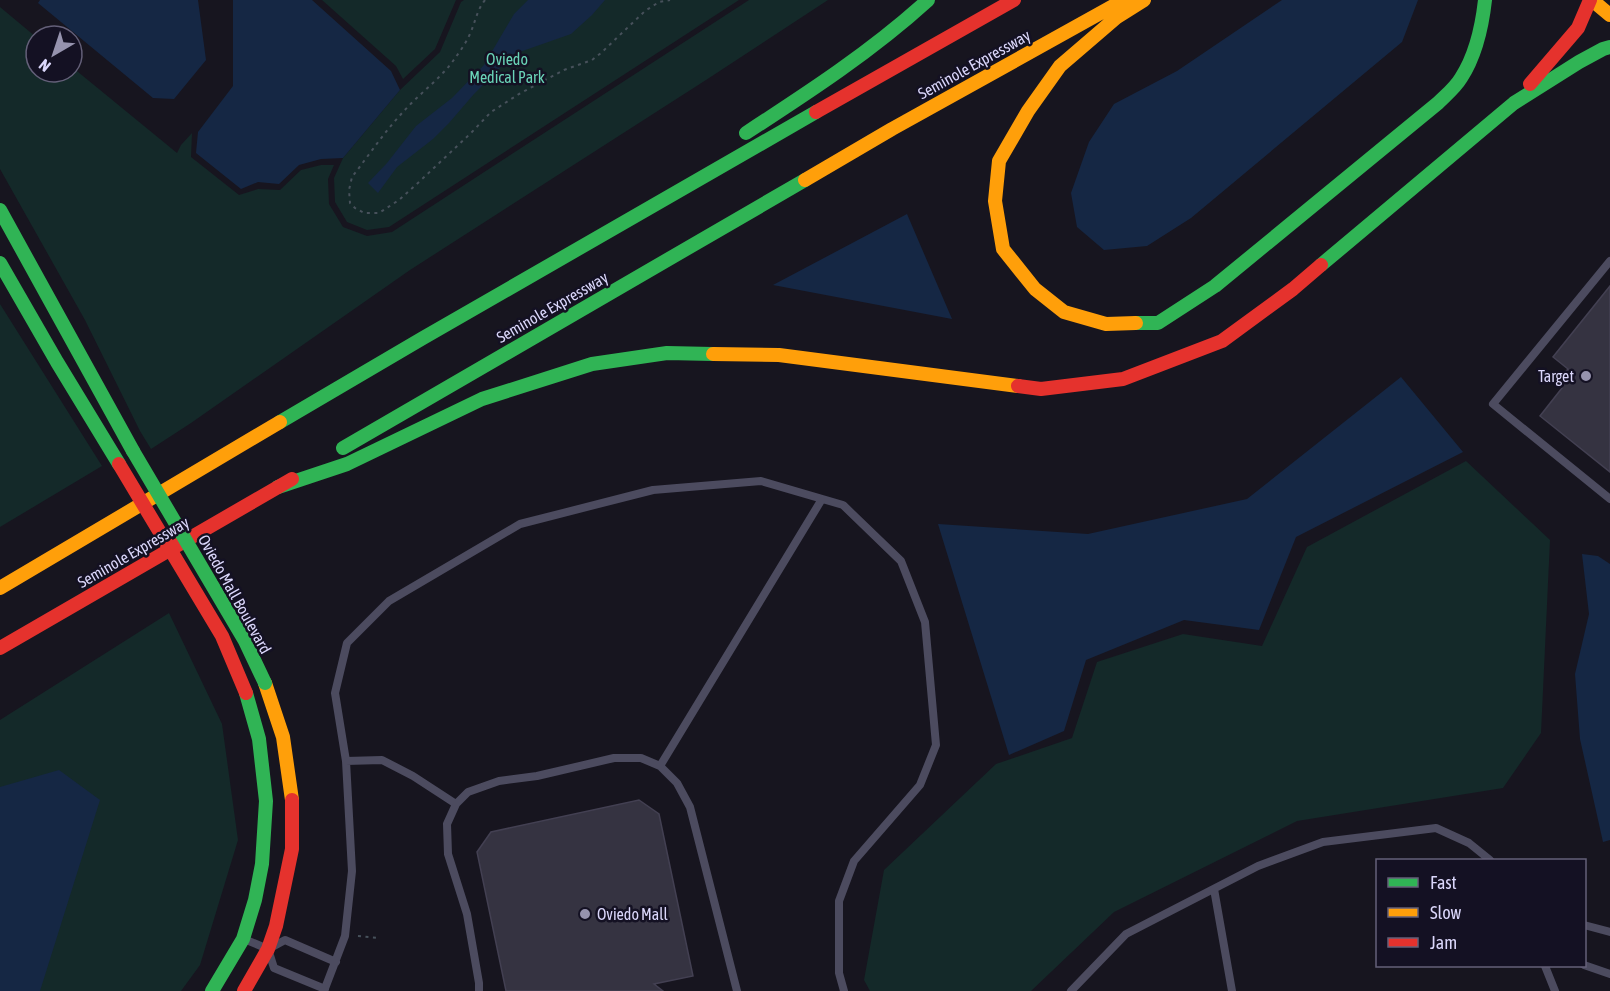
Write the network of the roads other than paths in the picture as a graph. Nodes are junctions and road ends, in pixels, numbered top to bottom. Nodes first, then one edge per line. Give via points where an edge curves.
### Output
1 (928, 0) edge
2 (1014, 0) edge
3 (1124, 0) edge
4 (1144, 0) edge
5 (1485, 0) edge
6 (1591, 0) edge
7 (1610, 15) edge
8 (1610, 47) edge
9 (1514, 103) junction
10 (731, 142) dead end
11 (0, 210) edge
12 (593, 225) dead end
13 (1610, 261) edge
14 (0, 263) edge
15 (423, 338) junction
16 (278, 488) junction
17 (822, 499) junction
18 (1610, 499) edge
19 (0, 588) edge
20 (0, 648) edge
21 (346, 761) junction
22 (660, 766) junction
23 (456, 804) junction
24 (1488, 859) edge
25 (1214, 889) junction
26 (1586, 926) edge
27 (1610, 932) edge
28 (243, 939) junction
29 (268, 949) junction
30 (336, 962) junction
31 (1586, 966) edge
32 (1545, 967) edge
33 (1610, 974) edge
34 (324, 990) edge
35 (212, 991) edge
36 (244, 991) edge
37 (479, 991) edge
38 (737, 991) edge
39 (844, 991) edge
40 (1071, 991) edge
41 (1232, 991) edge
42 (1555, 991) edge

1 - 10 main road via 818,86
2 - 15 main road
3 - 16 main road, Seminole Expressway via 892,129
4 - 5 main road via 1060,66 999,161 995,201 1003,249 1035,289 1064,312 1106,324 1158,323 1215,286 1438,103 1460,79 1474,50
6 - 7 main road
6 - 9 main road via 1578,28
8 - 9 main road
9 - 16 main road via 1293,290 1222,341 1123,379 1041,389 779,355 667,353 592,364 482,399 347,464
11 - 29 main road, Oviedo Mall Boulevard, bridge via 133,451 245,641 265,683 283,737 292,797 292,849
12 - 15 main road
13 - 18 lane via 1493,404
14 - 28 main road, Oviedo Mall Boulevard, bridge via 222,636 246,693 259,739 266,801 262,864
15 - 19 main road
16 - 20 main road, Seminole Expressway
17 - 21 lane via 761,481 653,489 520,524 389,601 347,643 335,693
17 - 22 lane
17 - 39 lane via 843,505 901,561 925,622 936,746 920,785 854,861 839,901 839,973
21 - 23 lane via 382,760
21 - 30 lane via 352,872 345,936
22 - 23 lane via 641,758 614,758 499,781 468,792
22 - 38 lane via 677,783 690,807
23 - 37 lane via 447,824 448,854 467,914
24 - 25 lane via 1469,843 1436,828 1323,842 1258,866
25 - 40 lane via 1126,934
25 - 41 lane
26 - 27 lane
28 - 29 lane
28 - 35 main road, Oviedo Mall Boulevard
29 - 30 lane via 285,940
29 - 34 lane via 274,968
29 - 36 main road, Oviedo Mall Boulevard
30 - 34 lane
31 - 33 lane
32 - 42 lane

